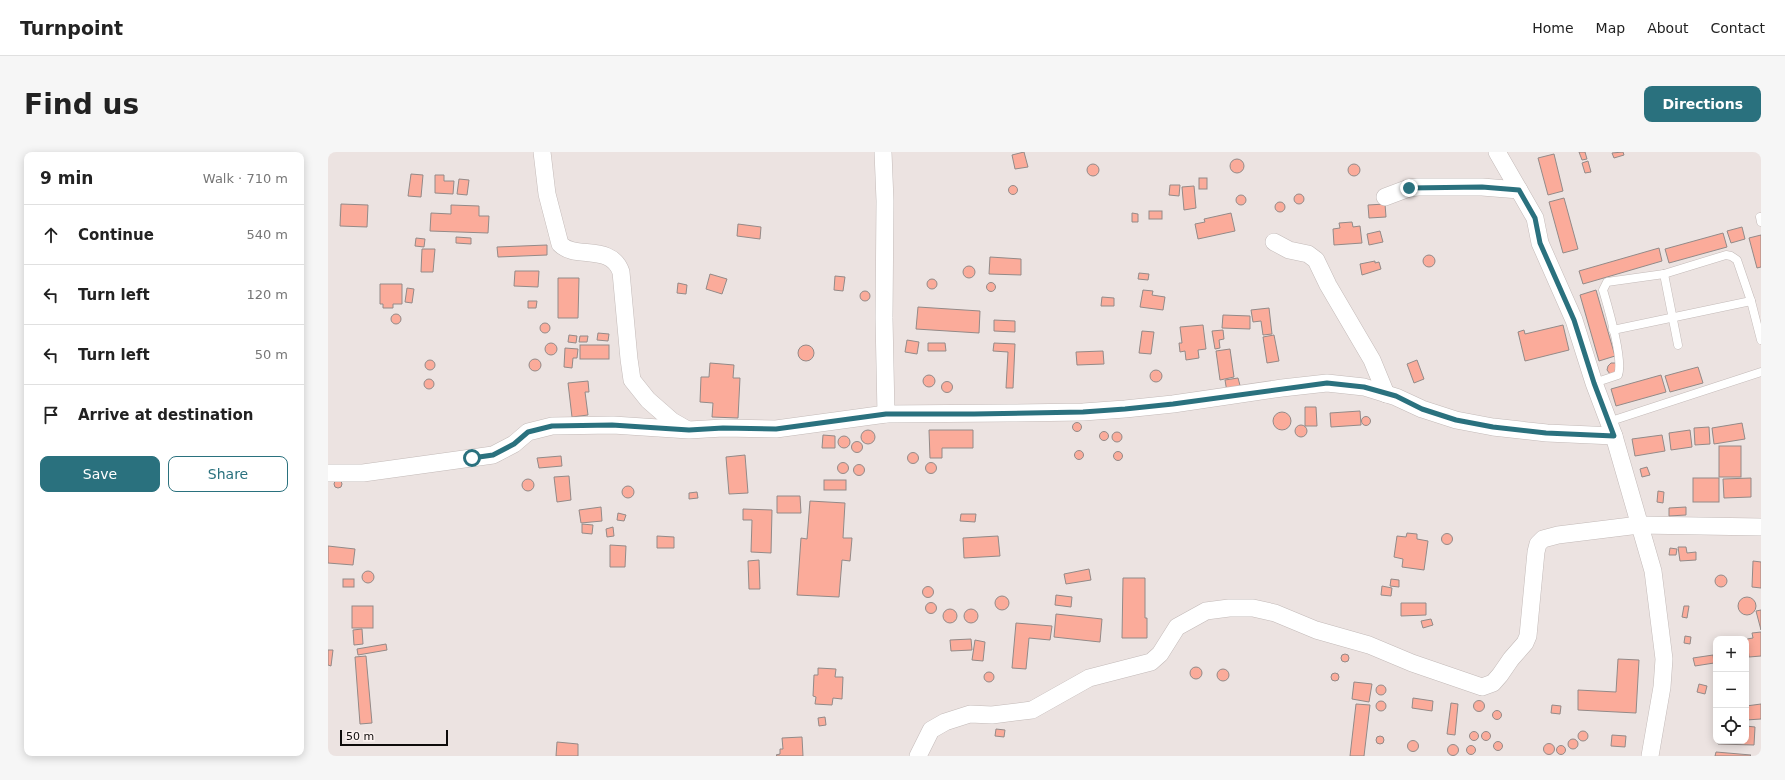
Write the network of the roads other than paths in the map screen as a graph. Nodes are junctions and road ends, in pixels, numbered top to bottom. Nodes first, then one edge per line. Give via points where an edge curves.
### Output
1 (542, 152) edge
2 (883, 152) edge
3 (1497, 152) edge
4 (1519, 190) junction
5 (1386, 197) dead end
6 (1274, 242) dead end
7 (1664, 274) junction
8 (1751, 301) junction
9 (1673, 318) junction
10 (1759, 323) edge
11 (1613, 330) junction
12 (1761, 340) edge
13 (1678, 345) dead end
14 (1761, 372) edge
15 (1594, 383) junction
16 (1386, 394) junction
17 (886, 414) junction
18 (1611, 429) junction
19 (689, 430) junction
20 (328, 473) edge
21 (1640, 525) junction
22 (1761, 527) edge
23 (918, 756) edge
24 (1650, 756) edge

1 - 19 street via 547,194 560,244 564,248 601,254 619,264 632,380 658,409 672,421
2 - 17 street
3 - 4 street
4 - 5 street via 1418,187
4 - 15 street via 1535,218 1540,243 1574,320
6 - 16 street via 1290,250 1308,254 1316,260 1328,286 1372,360
7 - 8 lane via 1731,256 1737,260
7 - 9 lane
7 - 11 lane via 1605,284 1603,290
8 - 9 lane
8 - 10 lane
9 - 11 lane
9 - 13 lane
10 - 12 lane
11 - 15 lane via 1619,372 1616,376
14 - 18 lane
15 - 18 street
16 - 17 street via 1364,387 1327,383 1173,404 1083,412
16 - 18 street via 1456,420 1493,427 1546,433
17 - 19 street via 776,429
18 - 21 street
19 - 20 street via 612,425 552,426 528,432 514,444 493,455 363,473
21 - 22 street
21 - 23 street via 1558,535 1540,541 1536,552 1528,636 1500,675 1487,686 1467,683 1412,664 1369,645 1332,636 1274,612 1253,608 1230,608 1206,611 1177,627 1160,654 1151,662 1089,678 1038,708 992,715 970,714 939,724 931,730
21 - 24 street via 1653,571 1664,660

